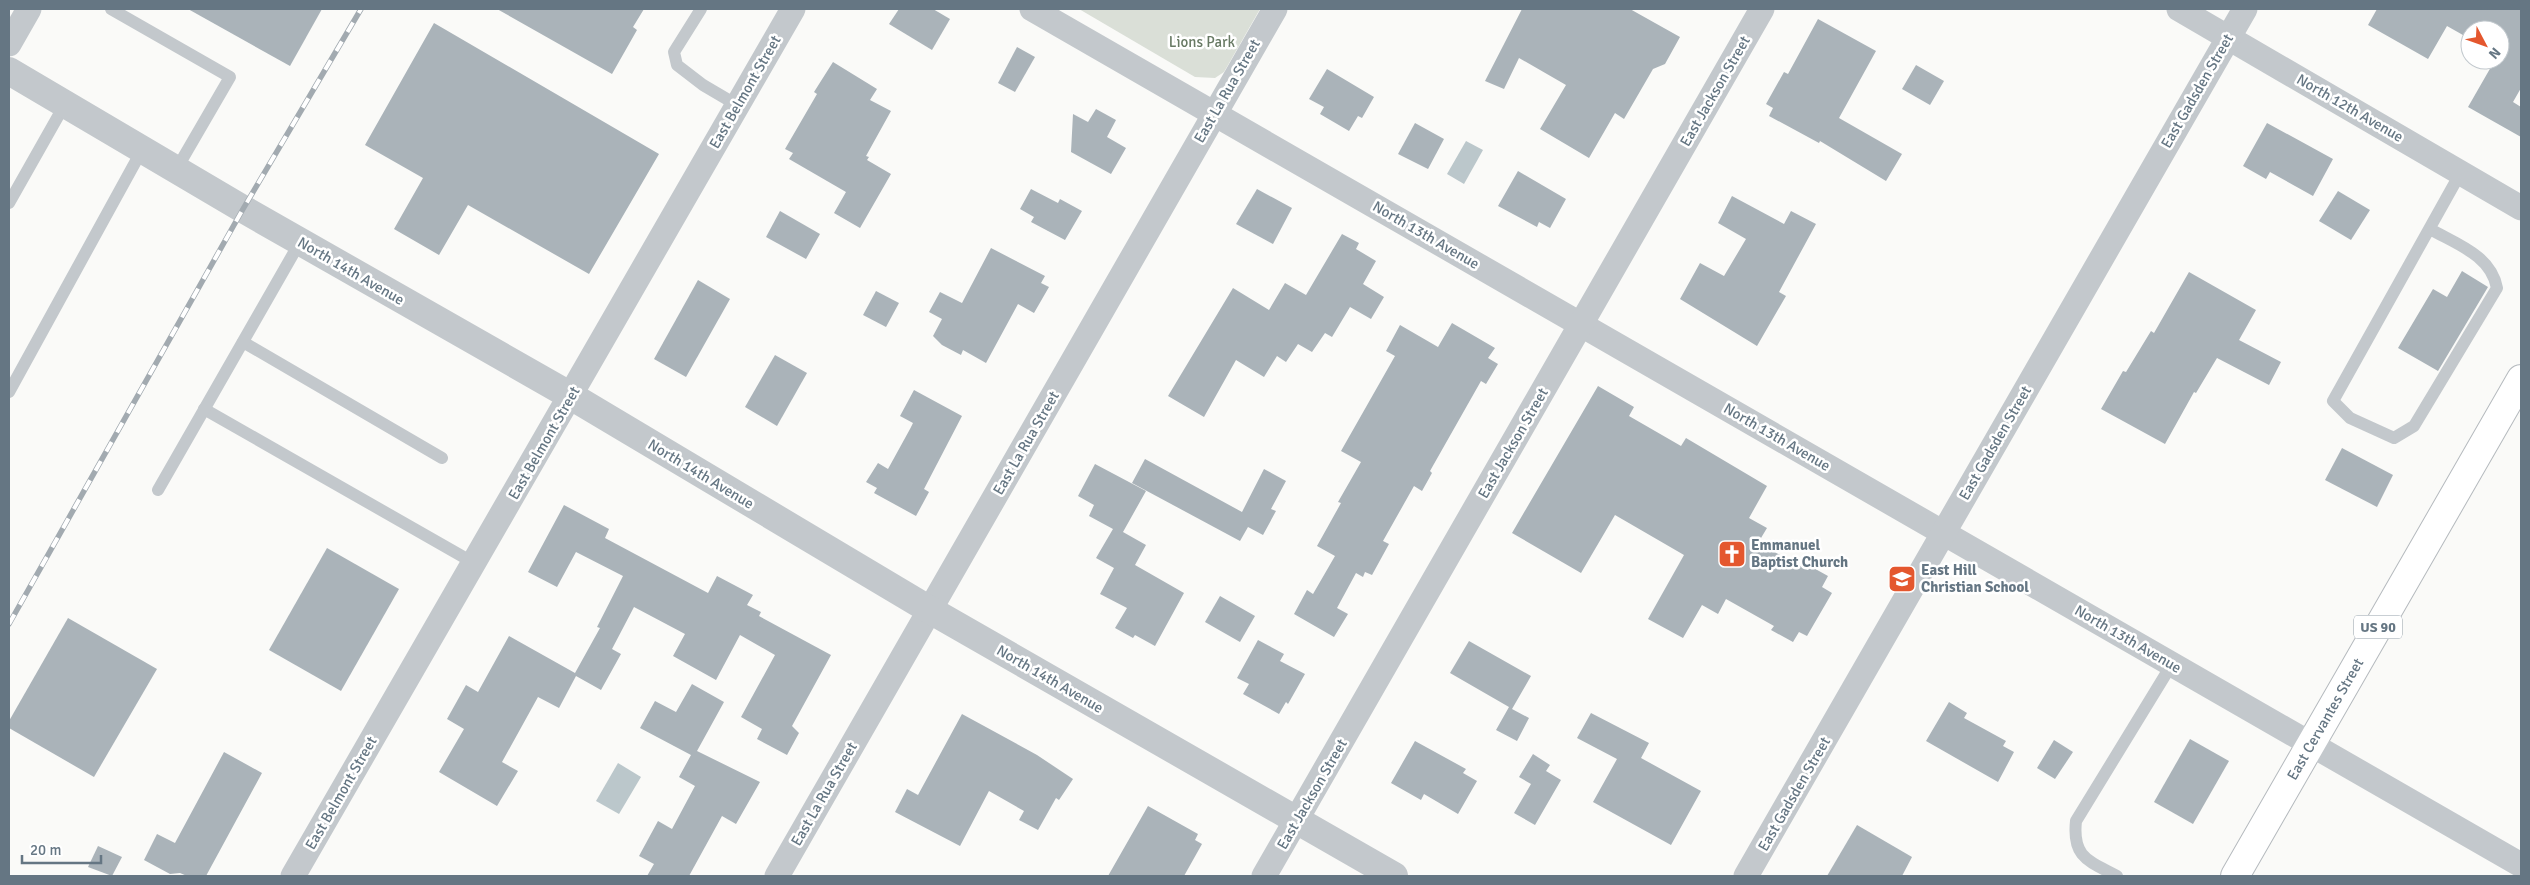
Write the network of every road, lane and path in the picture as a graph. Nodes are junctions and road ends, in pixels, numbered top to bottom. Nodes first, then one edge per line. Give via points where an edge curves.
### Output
1 (29, 9) edge
2 (111, 9) edge
3 (701, 9) edge
4 (793, 9) edge
5 (1032, 9) edge
6 (1274, 9) edge
7 (1762, 9) edge
8 (2179, 9) edge
9 (2245, 9) edge
10 (2228, 37) junction
11 (9, 44) edge
12 (9, 71) edge
13 (65, 104) junction
14 (738, 105) junction
15 (1215, 113) junction
16 (142, 150) junction
17 (176, 170) junction
18 (2461, 172) junction
19 (9, 203) edge
20 (2521, 208) edge
21 (2430, 229) junction
22 (300, 242) junction
23 (1581, 325) junction
24 (243, 342) junction
25 (2521, 379) edge
26 (9, 392) edge
27 (571, 396) junction
28 (204, 409) junction
29 (442, 458) dead end
30 (158, 490) dead end
31 (1944, 532) junction
32 (474, 564) junction
33 (930, 610) junction
34 (2172, 664) junction
35 (2311, 744) junction
36 (1296, 820) junction
37 (2521, 865) edge
38 (293, 876) edge
39 (777, 876) edge
40 (1264, 876) edge
41 (1394, 876) edge
42 (1746, 876) edge
43 (2117, 876) edge
44 (2235, 876) edge

1 - 11 street
2 - 17 lane via 230,77
3 - 14 lane via 674,52 677,65 702,85
4 - 14 street, East Belmont Street
5 - 15 street, North 13th Avenue
6 - 15 street, East La Rua Street
7 - 23 street, East Jackson Street
8 - 10 street, North 12th Avenue
9 - 10 street, East Gadsden Street
10 - 18 street, North 12th Avenue
10 - 31 street, East Gadsden Street
12 - 13 street, North 14th Avenue
13 - 16 street, North 14th Avenue
13 - 19 lane
14 - 27 street, East Belmont Street
15 - 23 street, North 13th Avenue
15 - 33 street, East La Rua Street
16 - 17 street, North 14th Avenue
16 - 26 lane
17 - 22 street, North 14th Avenue
18 - 20 street, North 12th Avenue
18 - 21 lane
21 - 21 lane via 2333,401 2350,418 2394,438 2414,426 2497,288 2494,275 2482,259
22 - 24 lane
22 - 27 street, North 14th Avenue
23 - 31 street, North 13th Avenue
23 - 36 street, East Jackson Street
24 - 28 lane
24 - 29 lane
25 - 35 main road, East Cervantes Street / US 90
27 - 32 street, East Belmont Street
27 - 33 street, North 14th Avenue
28 - 30 lane
28 - 32 lane
31 - 34 street, North 13th Avenue
31 - 42 street, East Gadsden Street
32 - 38 street, East Belmont Street
33 - 36 street, North 14th Avenue
33 - 39 street, East La Rua Street
34 - 35 street, North 13th Avenue
34 - 43 lane via 2076,821 2074,839 2078,850
35 - 37 street, North 13th Avenue
35 - 44 main road, East Cervantes Street / US 90
36 - 40 street, East Jackson Street
36 - 41 street, North 14th Avenue

